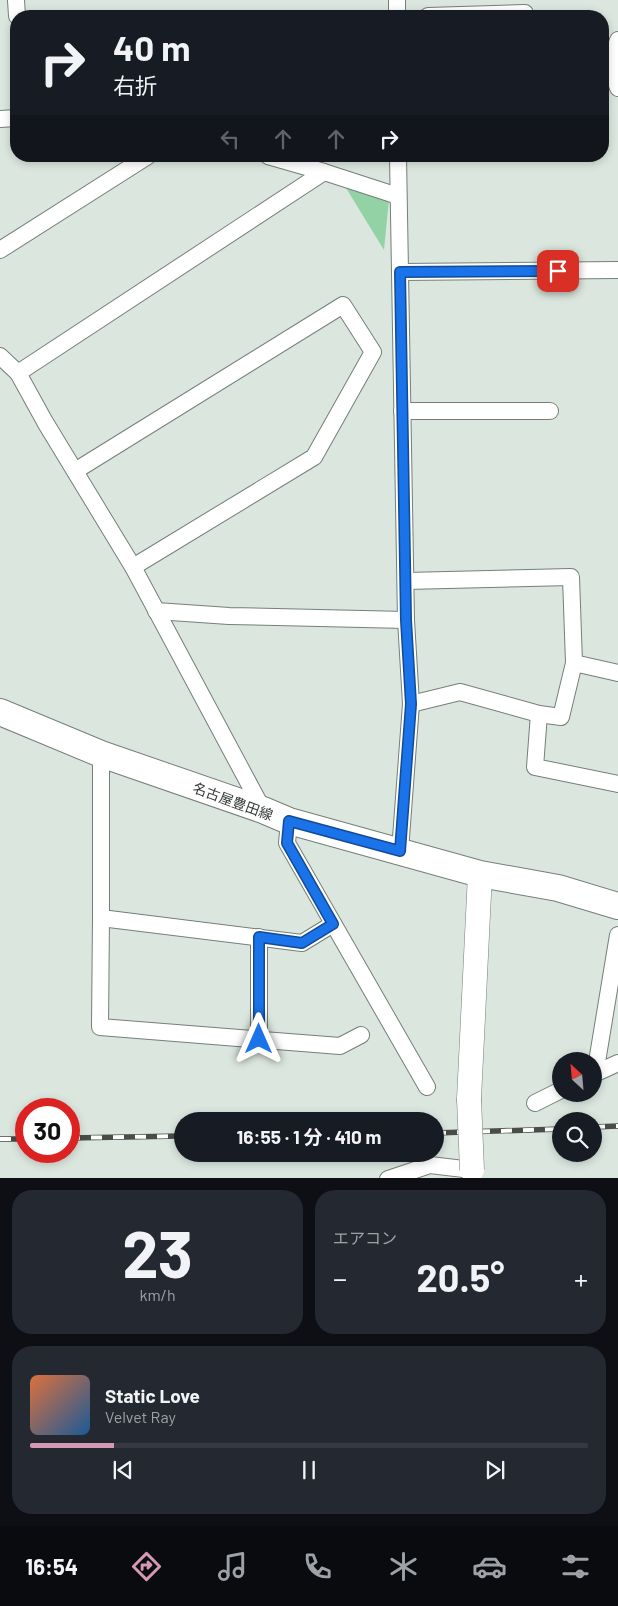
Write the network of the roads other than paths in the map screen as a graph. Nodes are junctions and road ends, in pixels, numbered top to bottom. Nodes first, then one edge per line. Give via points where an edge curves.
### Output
1 (618, 40) edge
2 (618, 88) edge
3 (139, 162) edge
4 (289, 162) edge
5 (398, 162) edge
6 (324, 172) junction
7 (398, 196) junction
8 (0, 250) edge
9 (618, 270) edge
10 (400, 272) junction
11 (373, 352) junction
12 (0, 356) edge
13 (401, 356) junction
14 (18, 373) junction
15 (402, 411) junction
16 (550, 411) dead end
17 (75, 471) junction
18 (133, 567) junction
19 (406, 581) junction
20 (156, 611) junction
21 (406, 620) junction
22 (574, 663) junction
23 (618, 673) edge
24 (411, 704) junction
25 (0, 712) edge
26 (539, 714) junction
27 (101, 754) junction
28 (618, 784) edge
29 (263, 810) junction
30 (289, 821) junction
31 (400, 851) junction
32 (480, 874) junction
33 (618, 906) edge
34 (101, 918) junction
35 (333, 924) junction
36 (618, 935) edge
37 (259, 937) junction
38 (362, 1035) dead end
39 (259, 1039) junction
40 (598, 1052) edge
41 (618, 1063) edge
42 (602, 1070) edge
43 (427, 1087) dead end
44 (552, 1094) edge
45 (535, 1103) dead end
46 (472, 1174) edge
47 (388, 1178) edge

1 - 2 street via 610,64
3 - 8 street
4 - 6 street
5 - 7 street
6 - 7 street
6 - 14 street
7 - 10 street
9 - 10 street
10 - 13 street
11 - 13 street
11 - 17 street via 343,305
11 - 18 street via 314,457
12 - 14 street
13 - 15 street
14 - 17 street
15 - 16 street
15 - 19 street
17 - 18 street
18 - 20 street
19 - 21 street
19 - 22 street via 571,577
20 - 21 street
20 - 29 street
21 - 24 street
22 - 23 street
22 - 26 street via 561,717
24 - 26 street via 460,692
24 - 31 street
25 - 27 main road, 名古屋豊田線
26 - 28 street via 535,767
27 - 29 main road, 名古屋豊田線
27 - 34 street
29 - 30 main road, 名古屋豊田線
30 - 31 main road, 名古屋豊田線
30 - 35 street via 287,843
31 - 32 main road, 名古屋豊田線
32 - 33 main road, 名古屋豊田線 via 558,888
32 - 46 street, bridge via 469,1099
34 - 37 street
34 - 39 street via 100,1027
35 - 37 street via 302,943
35 - 43 street
36 - 40 street
37 - 39 street
38 - 39 street via 340,1046
41 - 42 street
44 - 45 street
46 - 47 street via 430,1165

